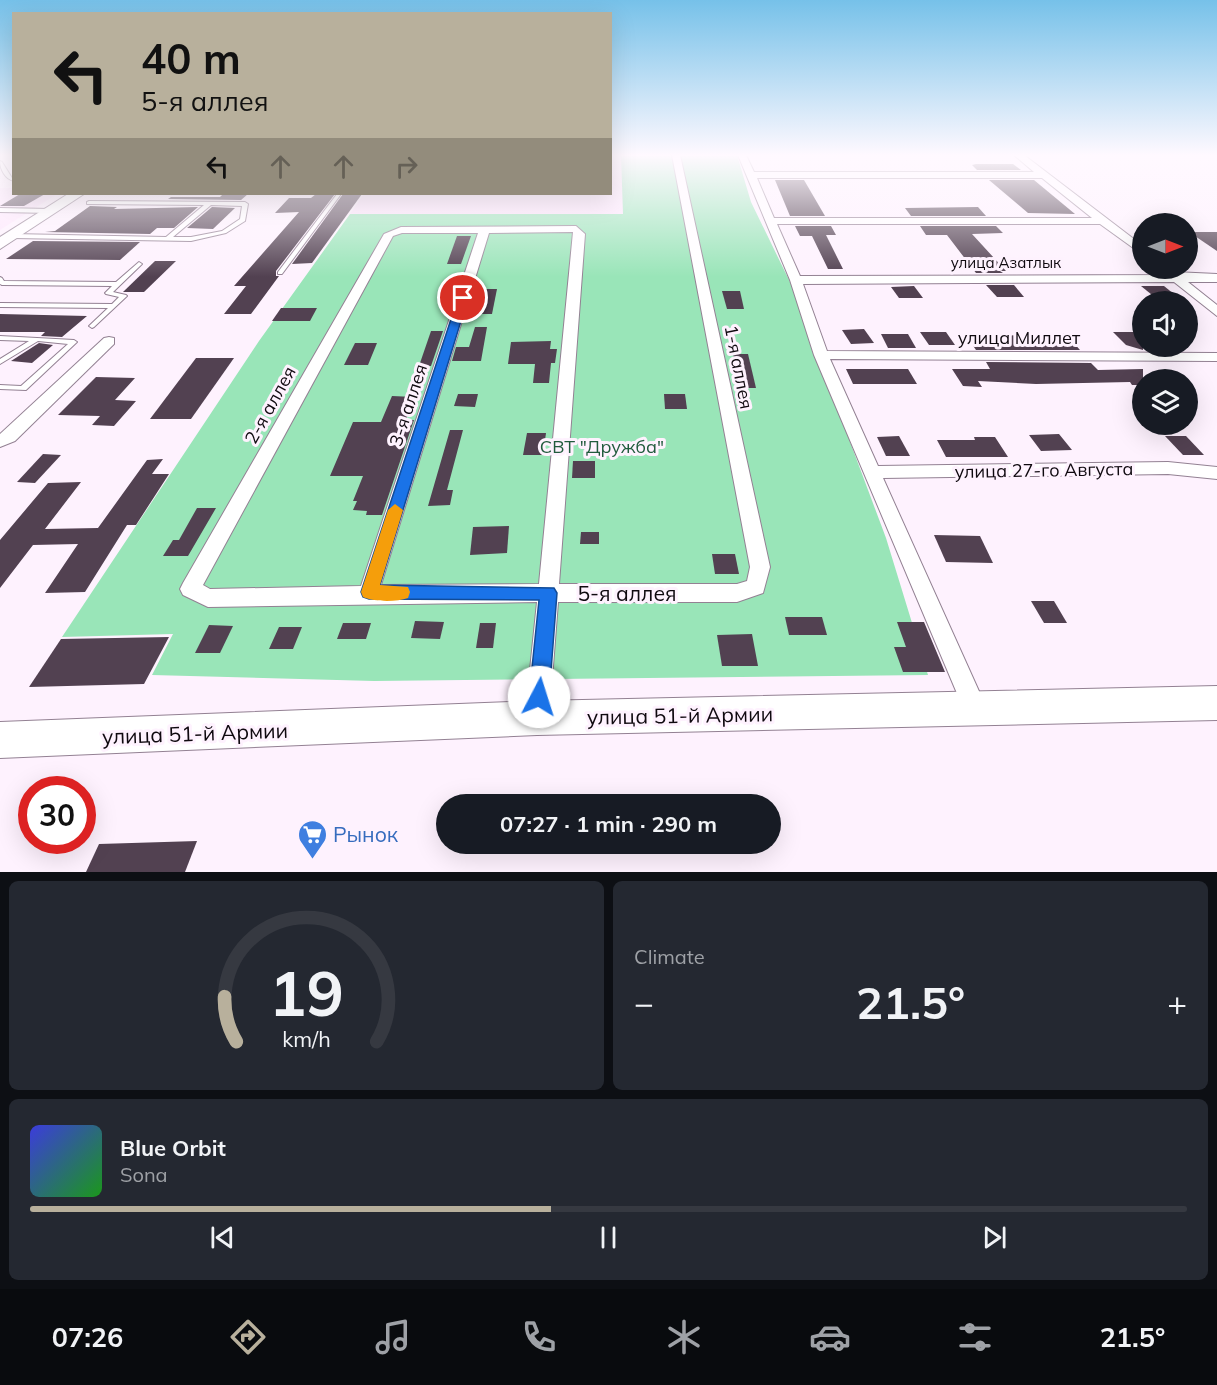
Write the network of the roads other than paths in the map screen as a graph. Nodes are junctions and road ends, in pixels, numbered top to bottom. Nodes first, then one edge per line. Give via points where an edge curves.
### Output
1 (338, 196) edge
2 (684, 196) edge
3 (760, 196) edge
4 (1070, 196) edge
5 (83, 198) edge
6 (209, 204) junction
7 (0, 210) edge
8 (51, 211) junction
9 (771, 221) junction
10 (1102, 221) junction
11 (484, 230) junction
12 (168, 239) junction
13 (6, 240) edge
14 (1132, 244) edge
15 (139, 264) dead end
16 (280, 273) dead end
17 (1132, 278) edge
18 (1198, 278) edge
19 (1217, 278) edge
20 (0, 279) edge
21 (1177, 279) edge
22 (796, 280) junction
23 (118, 284) junction
24 (0, 305) edge
25 (113, 306) junction
26 (1217, 312) edge
27 (92, 326) dead end
28 (0, 338) edge
29 (37, 339) junction
30 (109, 341) dead end
31 (822, 355) junction
32 (1217, 357) edge
33 (0, 362) edge
34 (0, 387) edge
35 (0, 441) edge
36 (871, 472) junction
37 (1217, 473) edge
38 (756, 586) joint
39 (369, 592) junction
40 (548, 593) junction
41 (208, 598) joint
42 (1217, 703) edge
43 (975, 709) junction
44 (537, 718) junction
45 (0, 740) edge

1 - 16 lane
2 - 38 street, 1-я аллея via 760,567
3 - 9 street
4 - 10 street
5 - 6 lane
5 - 8 main road
6 - 12 lane
6 - 12 lane via 245,204 247,209 243,220 224,232
7 - 8 lane
8 - 13 main road
9 - 10 street
9 - 22 street
10 - 14 street
11 - 39 street, 3-я аллея
11 - 40 street via 576,229 580,234
11 - 41 street, 2-я аллея via 401,230 389,234 190,589
12 - 13 lane
15 - 23 lane
17 - 22 street, улица Азатлык
18 - 19 street, улица Азатлык
20 - 23 lane via 2,283
21 - 26 street
22 - 31 street
23 - 25 lane via 108,293 124,296
24 - 25 lane
25 - 27 lane
28 - 29 lane
29 - 33 lane
29 - 34 lane via 74,342 23,388
30 - 35 street via 9,437
31 - 32 street, улица Миллет
31 - 36 street
36 - 37 street, улица 27-го Августа via 1168,468
36 - 43 street
38 - 40 street, 5-я аллея via 737,593
39 - 40 street, 5-я аллея
39 - 41 street, 5-я аллея
40 - 44 street
42 - 43 main road, улица 51-й Армии
43 - 44 main road, улица 51-й Армии
44 - 45 main road, улица 51-й Армии

